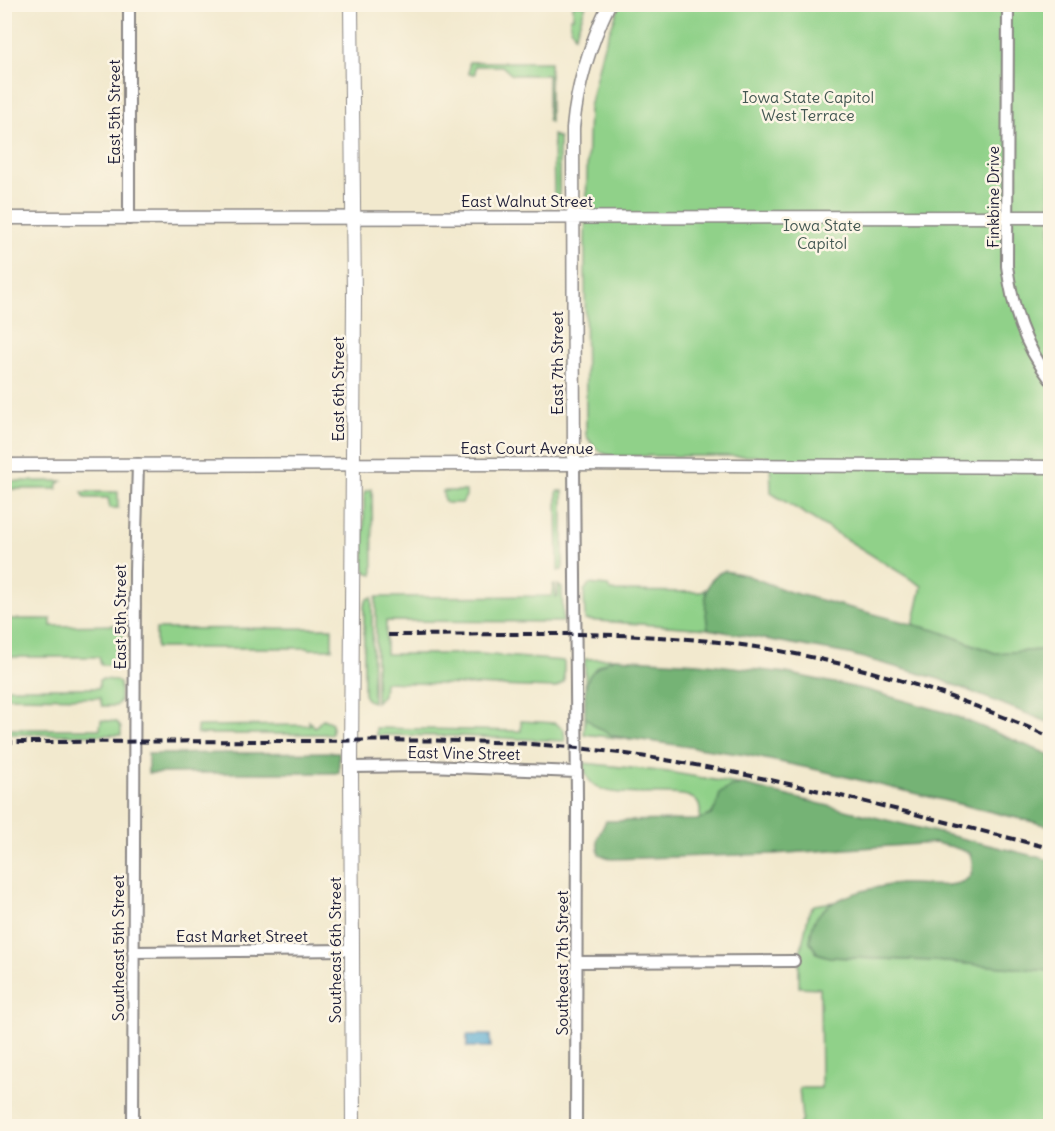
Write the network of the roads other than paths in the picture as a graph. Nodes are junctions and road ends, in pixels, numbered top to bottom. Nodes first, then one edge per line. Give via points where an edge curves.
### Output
1 (129, 4) edge
2 (351, 4) edge
3 (609, 4) edge
4 (1008, 4) edge
5 (354, 217) junction
6 (573, 217) junction
7 (1008, 217) junction
8 (1050, 217) edge
9 (4, 218) edge
10 (129, 219) junction
11 (1050, 379) edge
12 (138, 464) junction
13 (354, 464) junction
14 (574, 464) junction
15 (4, 465) edge
16 (1050, 467) edge
17 (133, 770) joint
18 (351, 770) junction
19 (576, 772) junction
20 (577, 799) joint
21 (351, 950) junction
22 (133, 952) junction
23 (794, 961) dead end
24 (577, 962) junction
25 (133, 1126) edge
26 (353, 1126) edge
27 (576, 1126) edge

1 - 10 street, East 5th Street
2 - 5 main road, East 6th Street
3 - 6 street, East 7th Street via 590,47 575,105
4 - 7 street, Finkbine Drive
5 - 6 street, East Walnut Street
5 - 10 street, East Walnut Street
5 - 13 main road, East 6th Street
6 - 7 street, East Walnut Street
6 - 14 street, East 7th Street
7 - 8 street, East Walnut Street
7 - 11 street, Finkbine Drive via 1007,266 1016,314 1024,337
9 - 10 street, East Walnut Street
12 - 13 street, East Court Avenue
12 - 15 street, East Court Avenue
12 - 17 street, East 5th Street
13 - 14 street, East Court Avenue
13 - 18 main road, East 6th Street
14 - 16 street, East Court Avenue
14 - 19 street, East 7th Street
17 - 22 street, Southeast 5th Street
18 - 19 street, East Vine Street via 462,767
18 - 21 main road, Southeast 6th Street
19 - 20 street, East 7th Street
20 - 24 street, Southeast 7th Street
21 - 22 street, East Market Street
21 - 26 main road, Southeast 6th Street
22 - 25 street, Southeast 5th Street
23 - 24 street
24 - 27 street, Southeast 7th Street

